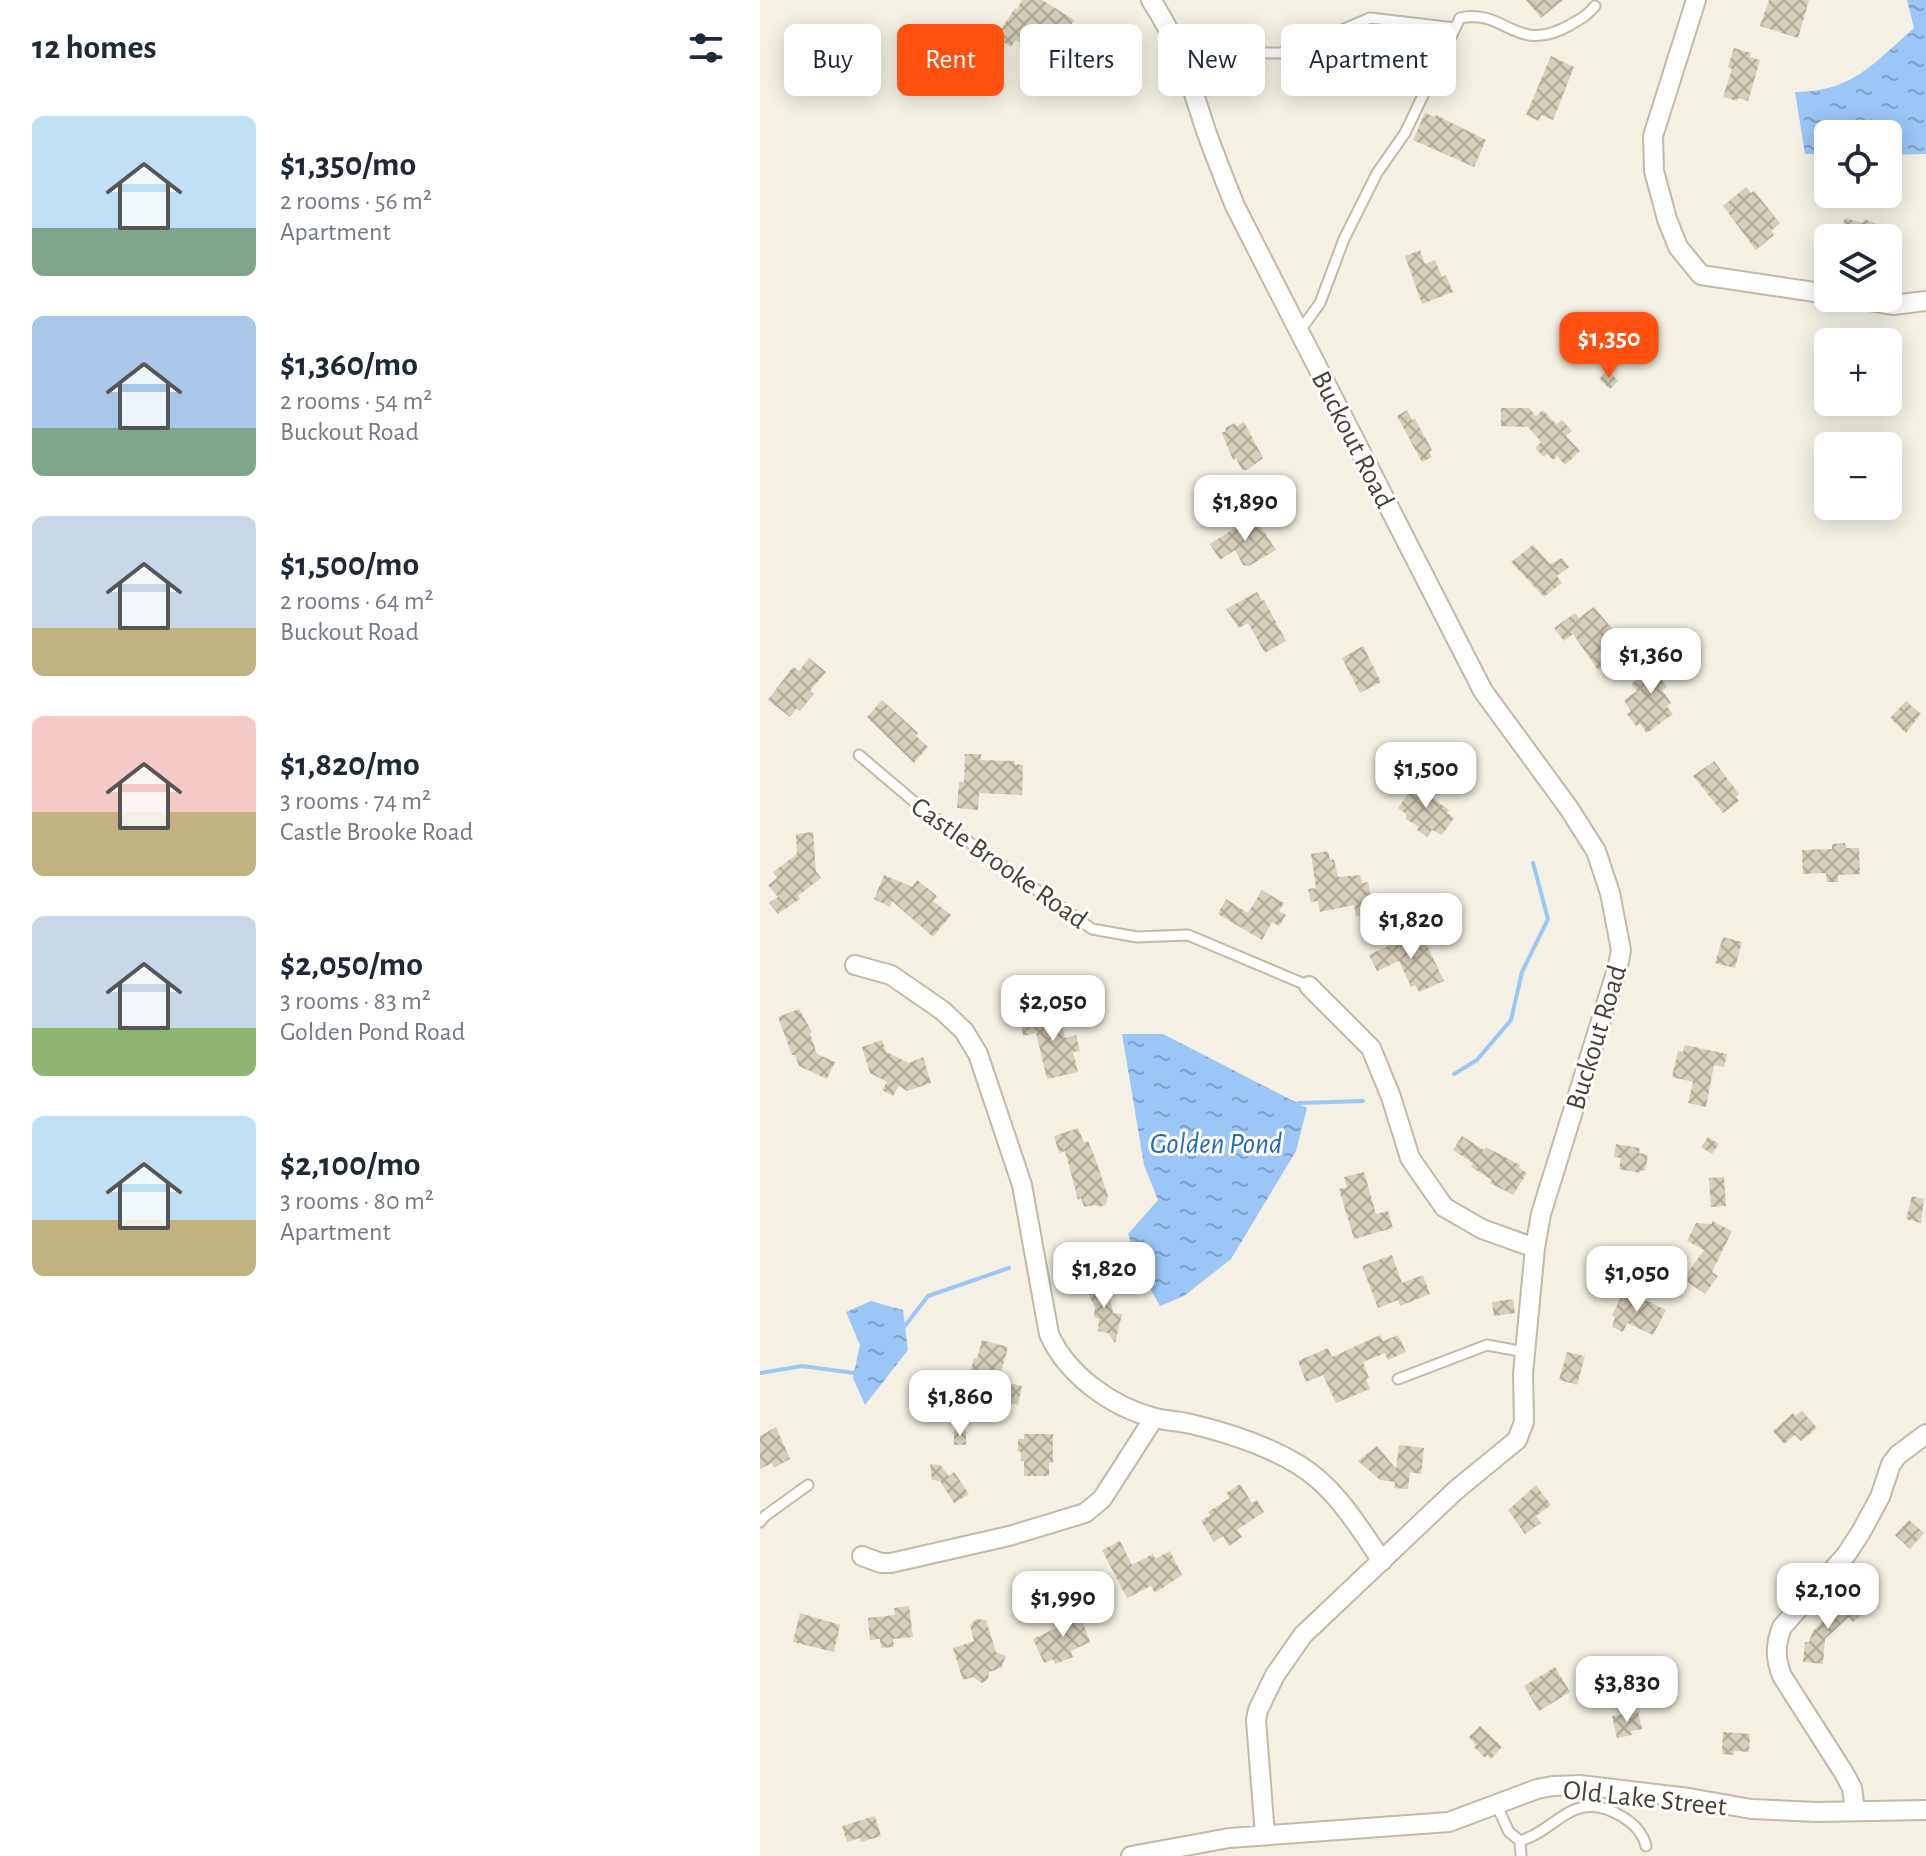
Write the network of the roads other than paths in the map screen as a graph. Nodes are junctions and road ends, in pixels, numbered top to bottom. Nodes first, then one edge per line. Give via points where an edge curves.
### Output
1 (1151, 0) edge
2 (1696, 0) edge
3 (1595, 6) dead end
4 (1167, 24) edge
5 (1356, 24) edge
6 (1415, 24) edge
7 (1456, 26) edge
8 (1195, 96) edge
9 (1423, 96) edge
10 (1814, 292) edge
11 (1926, 301) edge
12 (1902, 304) edge
13 (1299, 332) junction
14 (859, 755) dead end
15 (855, 965) dead end
16 (1309, 986) joint
17 (1535, 1248) junction
18 (1525, 1352) junction
19 (1398, 1379) dead end
20 (1154, 1418) junction
21 (1926, 1434) edge
22 (808, 1485) dead end
23 (760, 1522) edge
24 (862, 1556) dead end
25 (1382, 1561) junction
26 (1496, 1804) junction
27 (1855, 1810) junction
28 (1926, 1810) edge
29 (1265, 1835) junction
30 (1520, 1841) junction
31 (1646, 1846) dead end
32 (1131, 1856) edge
33 (1521, 1856) edge

1 - 4 street, Buckout Road
2 - 10 street via 1653,136 1654,171 1678,247 1701,275
3 - 7 lane via 1587,16 1545,37 1470,16 1460,18
5 - 6 lane via 1370,18
8 - 13 street, Buckout Road via 1235,206
9 - 13 lane via 1344,239 1320,303
11 - 12 street
13 - 17 street, Buckout Road via 1483,691 1590,842 1610,893 1621,950 1618,966
14 - 16 lane, Castle Brooke Road via 925,811 1092,929 1137,937 1188,935
15 - 20 street via 891,975 964,1031 978,1054 1022,1185 1042,1310 1056,1351 1078,1377 1123,1406
16 - 17 street, Castle Brooke Road via 1371,1048 1410,1158 1444,1207 1482,1229
17 - 18 street, Buckout Road
18 - 19 lane via 1487,1345
18 - 25 street, Buckout Road via 1524,1422 1517,1440
20 - 24 street via 1102,1499 1085,1513 891,1563
20 - 25 street via 1262,1445 1302,1467 1339,1499
21 - 27 street via 1891,1464 1861,1532 1782,1627 1778,1639 1782,1676 1844,1773
22 - 23 lane
25 - 29 street, Buckout Road via 1303,1635 1258,1710
26 - 27 street, Old Lake Street via 1537,1789 1580,1785 1751,1809
26 - 29 street, Old Lake Street via 1449,1822
26 - 30 lane via 1509,1832
27 - 28 street, Old Lake Street
29 - 32 street, Old Lake Street
30 - 31 lane via 1568,1811 1598,1808 1633,1824
30 - 33 lane

